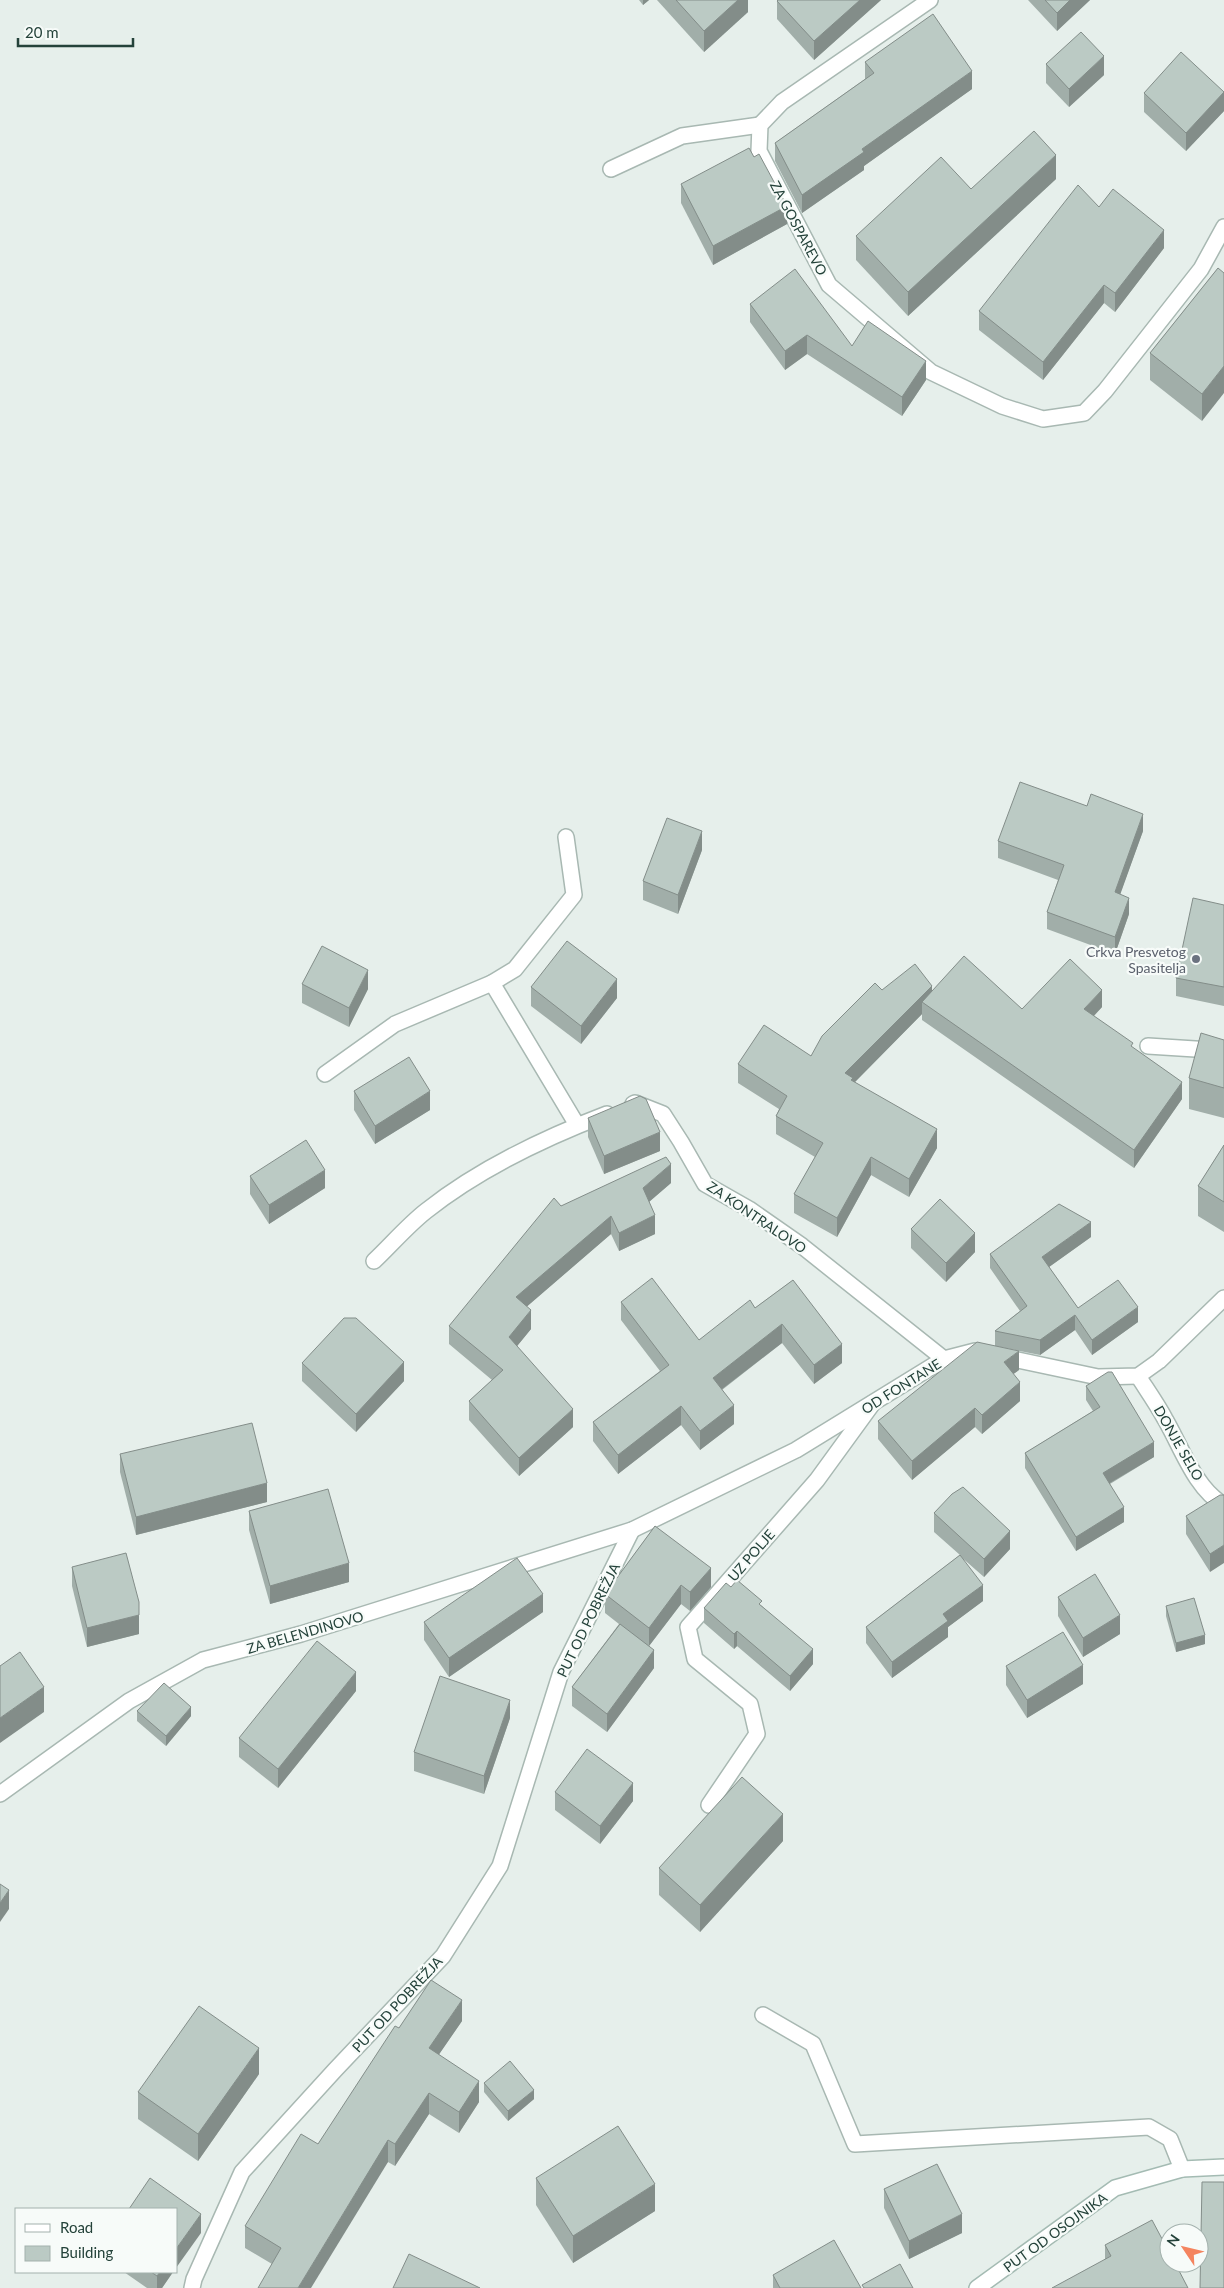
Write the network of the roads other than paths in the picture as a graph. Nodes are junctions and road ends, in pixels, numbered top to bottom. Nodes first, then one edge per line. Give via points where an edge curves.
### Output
1 (930, 0) edge
2 (760, 125) junction
3 (611, 169) dead end
4 (1224, 227) edge
5 (566, 837) dead end
6 (492, 983) junction
7 (1148, 1046) dead end
8 (1224, 1055) edge
9 (325, 1074) dead end
10 (578, 1125) junction
11 (374, 1262) dead end
12 (1224, 1298) edge
13 (944, 1358) junction
14 (1138, 1376) junction
15 (873, 1403) junction
16 (1224, 1505) edge
17 (632, 1530) junction
18 (2, 1789) edge
19 (709, 1805) dead end
20 (763, 2015) dead end
21 (1224, 2167) edge
22 (1182, 2169) junction
23 (192, 2288) edge
24 (977, 2288) edge

1 - 2 street via 782,102
2 - 3 street via 682,136
2 - 4 street, ZA GOSPAREVO via 759,151 829,285 932,372 1002,406 1043,419 1084,413 1105,391 1201,269
5 - 6 street via 574,895 515,969
6 - 9 street via 395,1024
6 - 10 street
7 - 8 street via 1211,1050
10 - 11 street, ZA KONTRALOVO via 474,1177 425,1212
10 - 13 street, ZA KONTRALOVO via 635,1103 663,1114 705,1184 802,1246
12 - 14 street via 1159,1361
13 - 14 street, OD FONTANE via 975,1351 1098,1377
13 - 15 street, OD FONTANE
14 - 16 street, DONJE SELO via 1197,1477 1215,1500
15 - 17 street, OD FONTANE via 796,1450
15 - 19 street, UZ POLJE via 817,1480 688,1627 695,1659 750,1704 757,1734
17 - 18 street, ZA BELENDINOVO via 301,1634 203,1660 129,1701
17 - 23 street, PUT OD POBREŽJA via 561,1672 500,1866 443,1956 242,2172
20 - 22 street via 813,2044 855,2144 1149,2127 1170,2139
21 - 22 street, PUT OD OSOJNIKA
22 - 24 street, PUT OD OSOJNIKA via 1115,2188

